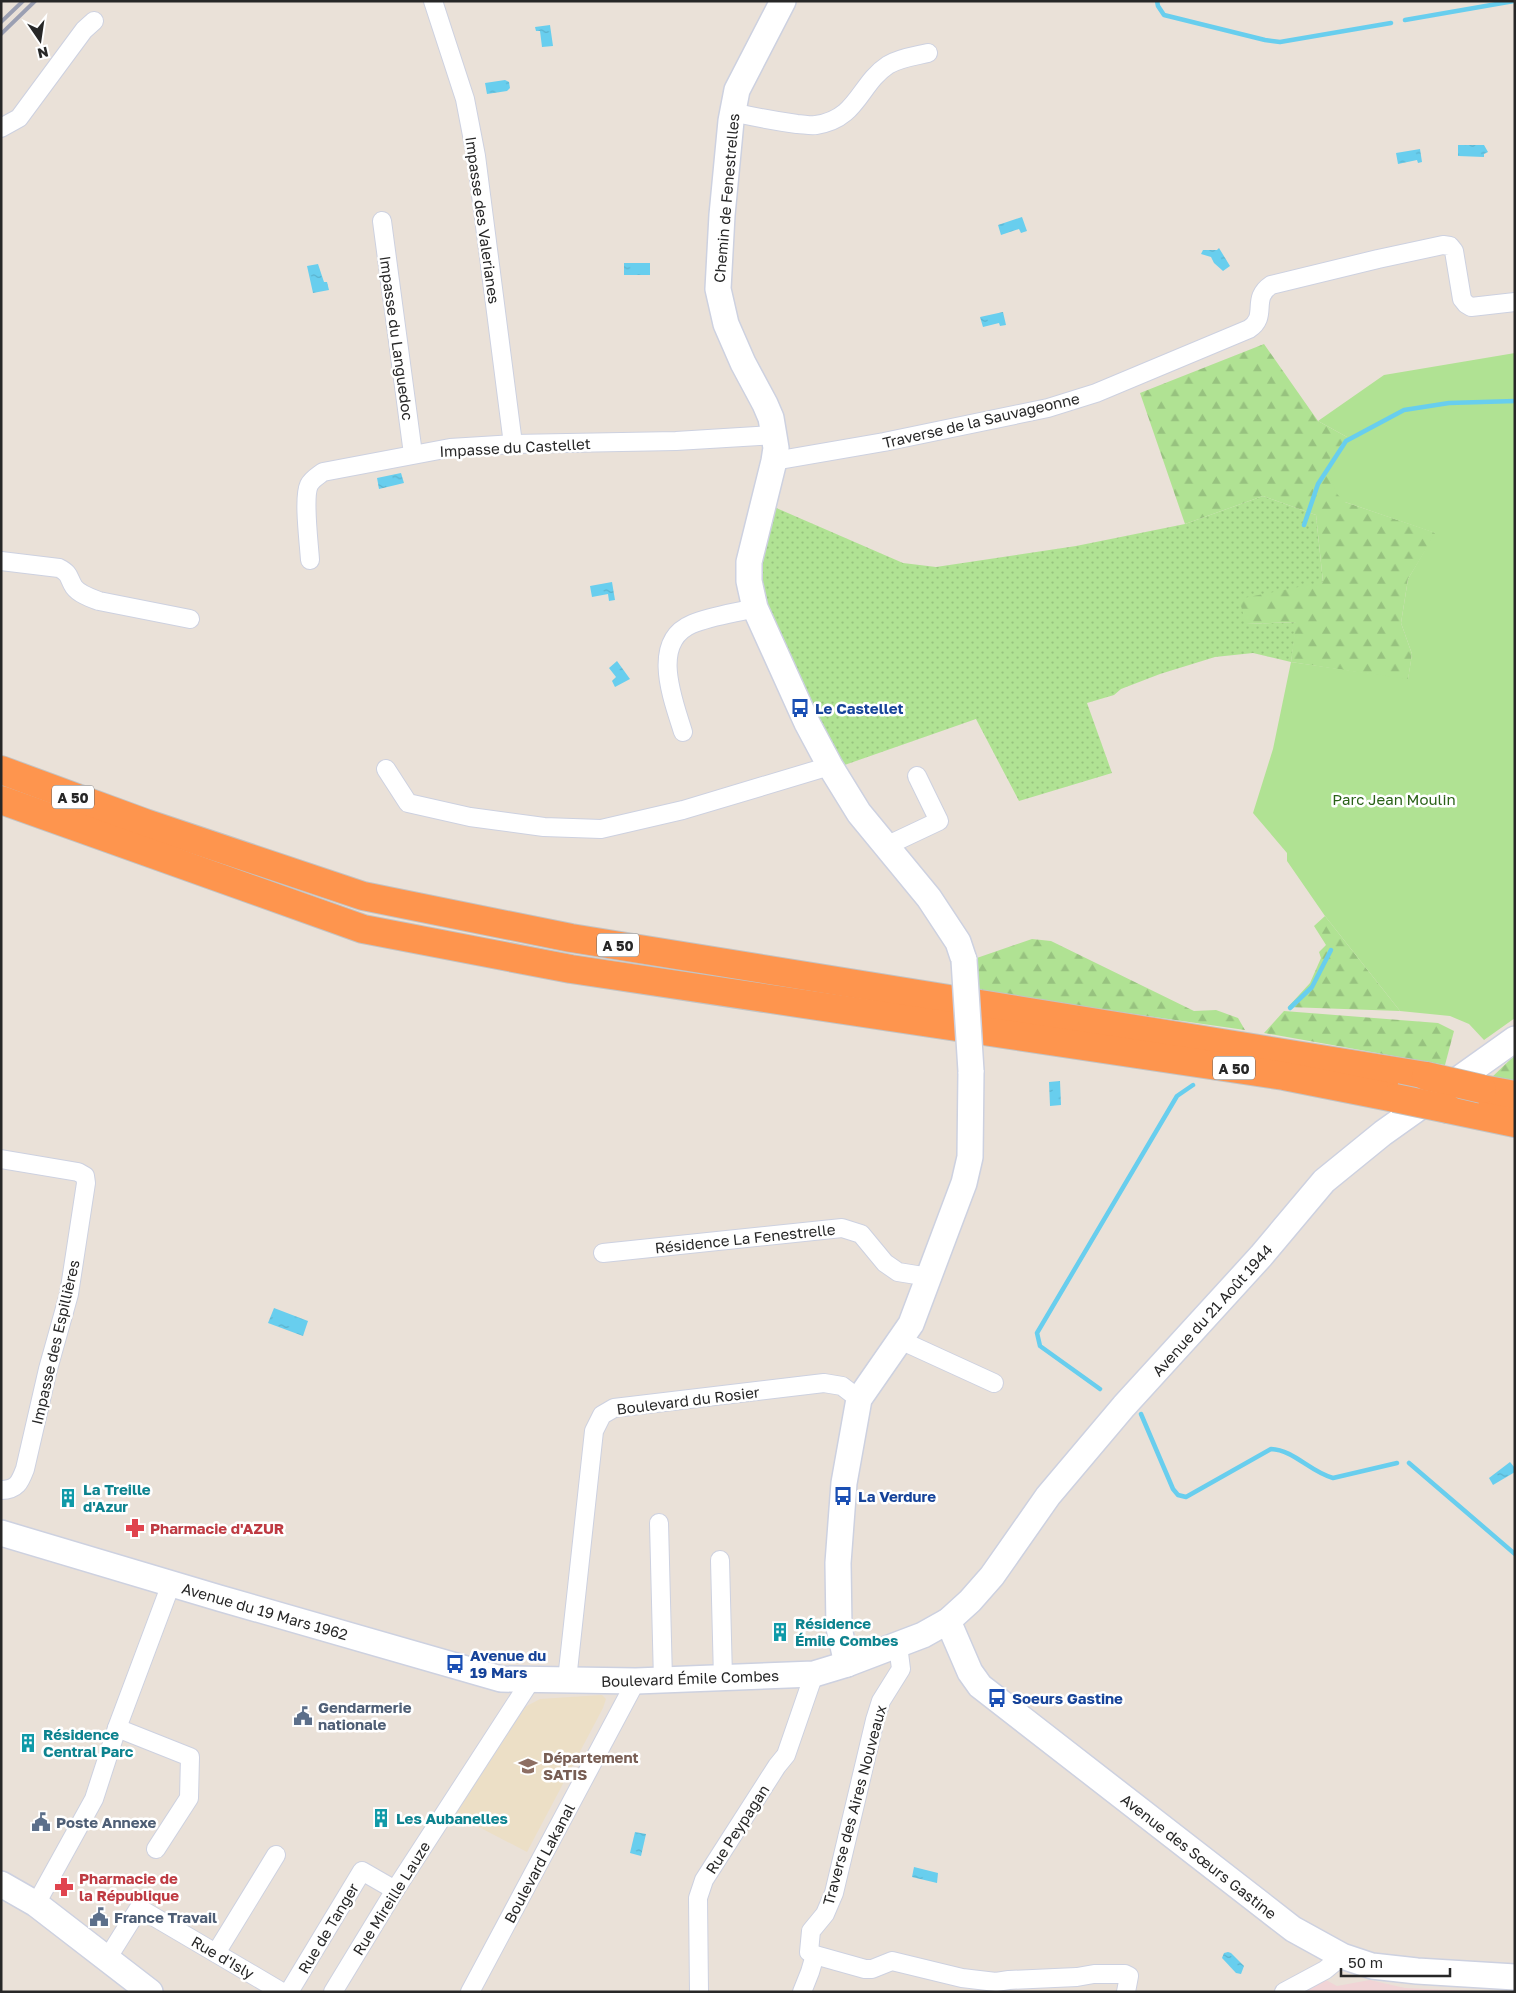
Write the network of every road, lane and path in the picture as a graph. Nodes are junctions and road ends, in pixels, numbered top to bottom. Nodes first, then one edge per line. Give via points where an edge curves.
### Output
1 (433, 1) edge
2 (783, 1) edge
3 (94, 21) dead end
4 (928, 53) dead end
5 (732, 112) junction
6 (1, 128) edge
7 (382, 221) dead end
8 (1515, 302) edge
9 (774, 435) junction
10 (513, 444) junction
11 (413, 454) junction
12 (774, 461) junction
13 (310, 560) dead end
14 (1, 561) edge
15 (755, 608) junction
16 (190, 620) dead end
17 (683, 732) dead end
18 (830, 766) junction
19 (386, 769) dead end
20 (1, 770) edge
21 (917, 776) dead end
22 (1, 800) edge
23 (886, 846) junction
24 (1515, 1039) edge
25 (1515, 1095) edge
26 (1515, 1123) edge
27 (1, 1159) edge
28 (603, 1253) dead end
29 (929, 1277) junction
30 (900, 1340) junction
31 (994, 1383) dead end
32 (859, 1399) junction
33 (1, 1490) edge
34 (659, 1523) dead end
35 (1, 1533) edge
36 (720, 1560) dead end
37 (171, 1584) junction
38 (948, 1621) junction
39 (898, 1645) junction
40 (847, 1664) junction
41 (814, 1674) junction
42 (723, 1678) junction
43 (531, 1680) junction
44 (567, 1680) junction
45 (663, 1680) junction
46 (636, 1681) junction
47 (117, 1728) junction
48 (156, 1849) dead end
49 (276, 1855) dead end
50 (1, 1884) edge
51 (395, 1890) junction
52 (36, 1904) junction
53 (216, 1953) junction
54 (815, 1955) junction
55 (1342, 1956) junction
56 (107, 1959) junction
57 (1515, 1977) edge
58 (150, 1992) edge
59 (282, 1992) edge
60 (289, 1992) edge
61 (333, 1992) edge
62 (470, 1992) edge
63 (699, 1992) edge
64 (802, 1992) edge
65 (1126, 1992) edge
66 (1284, 1992) edge

1 - 10 street, Impasse des Valerianes via 465,99 476,156
2 - 5 street, Chemin de Fenestrelles via 737,90
3 - 6 street via 19,118
4 - 5 street via 888,65 839,118 815,126
5 - 9 street, Chemin de Fenestrelles via 718,289 726,324 766,404
7 - 11 street, Impasse du Languedoc
8 - 12 street, Traverse de la Sauvageonne via 1471,307 1466,304 1462,299 1454,251 1450,246 1378,259 1271,285 1260,295 1260,316 1249,329 1096,393 1048,408
9 - 10 street, Impasse du Castellet via 676,441
9 - 12 street, Chemin de Fenestrelles
10 - 11 street, Impasse du Castellet
11 - 13 street, Impasse du Castellet via 324,472 314,478 308,486 306,498
12 - 15 street, Chemin de Fenestrelles via 749,562
14 - 16 street via 59,568 66,572 74,587 98,601
15 - 17 street via 690,625 676,636 666,664
15 - 18 street, Chemin de Fenestrelles
18 - 19 street via 683,810 601,829 544,828 470,817 408,803
18 - 23 street, Chemin de Fenestrelles via 859,813
20 - 25 highway, A 50, bridge via 145,823 363,896 571,938 1102,1022 1426,1076
21 - 23 street via 939,821
22 - 26 highway, A 50, bridge via 363,929 571,969 1284,1076
23 - 29 street, Chemin de Fenestrelles, bridge via 929,898 958,942 964,960 972,1071 970,1157 964,1183
24 - 38 street, Avenue du 21 Août 1944 via 1383,1133 1324,1181 1112,1421 1048,1496 992,1576
27 - 33 street, Impasse des Espillières via 86,1176 69,1294 25,1468 20,1483 14,1488
28 - 29 street, Résidence La Fenestrelle via 842,1228 861,1234 885,1263 898,1272
29 - 30 street, Chemin de Fenestrelles via 911,1324
30 - 31 street
30 - 32 street, Chemin de Fenestrelles
32 - 40 street via 844,1483 838,1563 839,1628
32 - 44 street, Boulevard du Rosier via 842,1386 824,1383 614,1408 602,1415 594,1430
34 - 45 street
35 - 37 street, Avenue du 19 Mars 1962
36 - 42 street
37 - 43 street, Avenue du 19 Mars 1962 via 502,1678
37 - 47 street
38 - 39 street, Avenue du 21 Août 1944
38 - 55 street, Avenue des Sœurs Gastine via 970,1672 980,1686 1293,1929
39 - 40 street, Boulevard Émile Combes
39 - 54 street, Traverse des Aires Nouveaux via 901,1670 881,1701 875,1720 834,1893 825,1914 811,1931 809,1952
40 - 41 street, Boulevard Émile Combes
41 - 42 street, Boulevard Émile Combes
41 - 63 street, Rue Peypagan via 786,1755 704,1880 698,1898
42 - 45 street, Boulevard Émile Combes
43 - 44 street, Boulevard Émile Combes
43 - 51 street, Rue Mireille Lauze
44 - 46 street, Boulevard Émile Combes
45 - 46 street, Boulevard Émile Combes
46 - 62 street, Boulevard Lakanal
47 - 48 street via 190,1757 189,1798
47 - 52 street via 94,1799
49 - 53 street
50 - 52 street
51 - 60 street, Rue de Tanger via 362,1871
51 - 61 street, Rue Mireille Lauze
52 - 56 street
53 - 56 street, Rue d'Isly via 138,1908
53 - 59 street, Rue d'Isly
54 - 64 street
54 - 65 street via 865,1969 892,1961 962,1978 996,1982 1125,1974 1129,1976
55 - 57 street, Avenue des Sœurs Gastine via 1372,1966
55 - 66 street via 1325,1970
56 - 58 street

